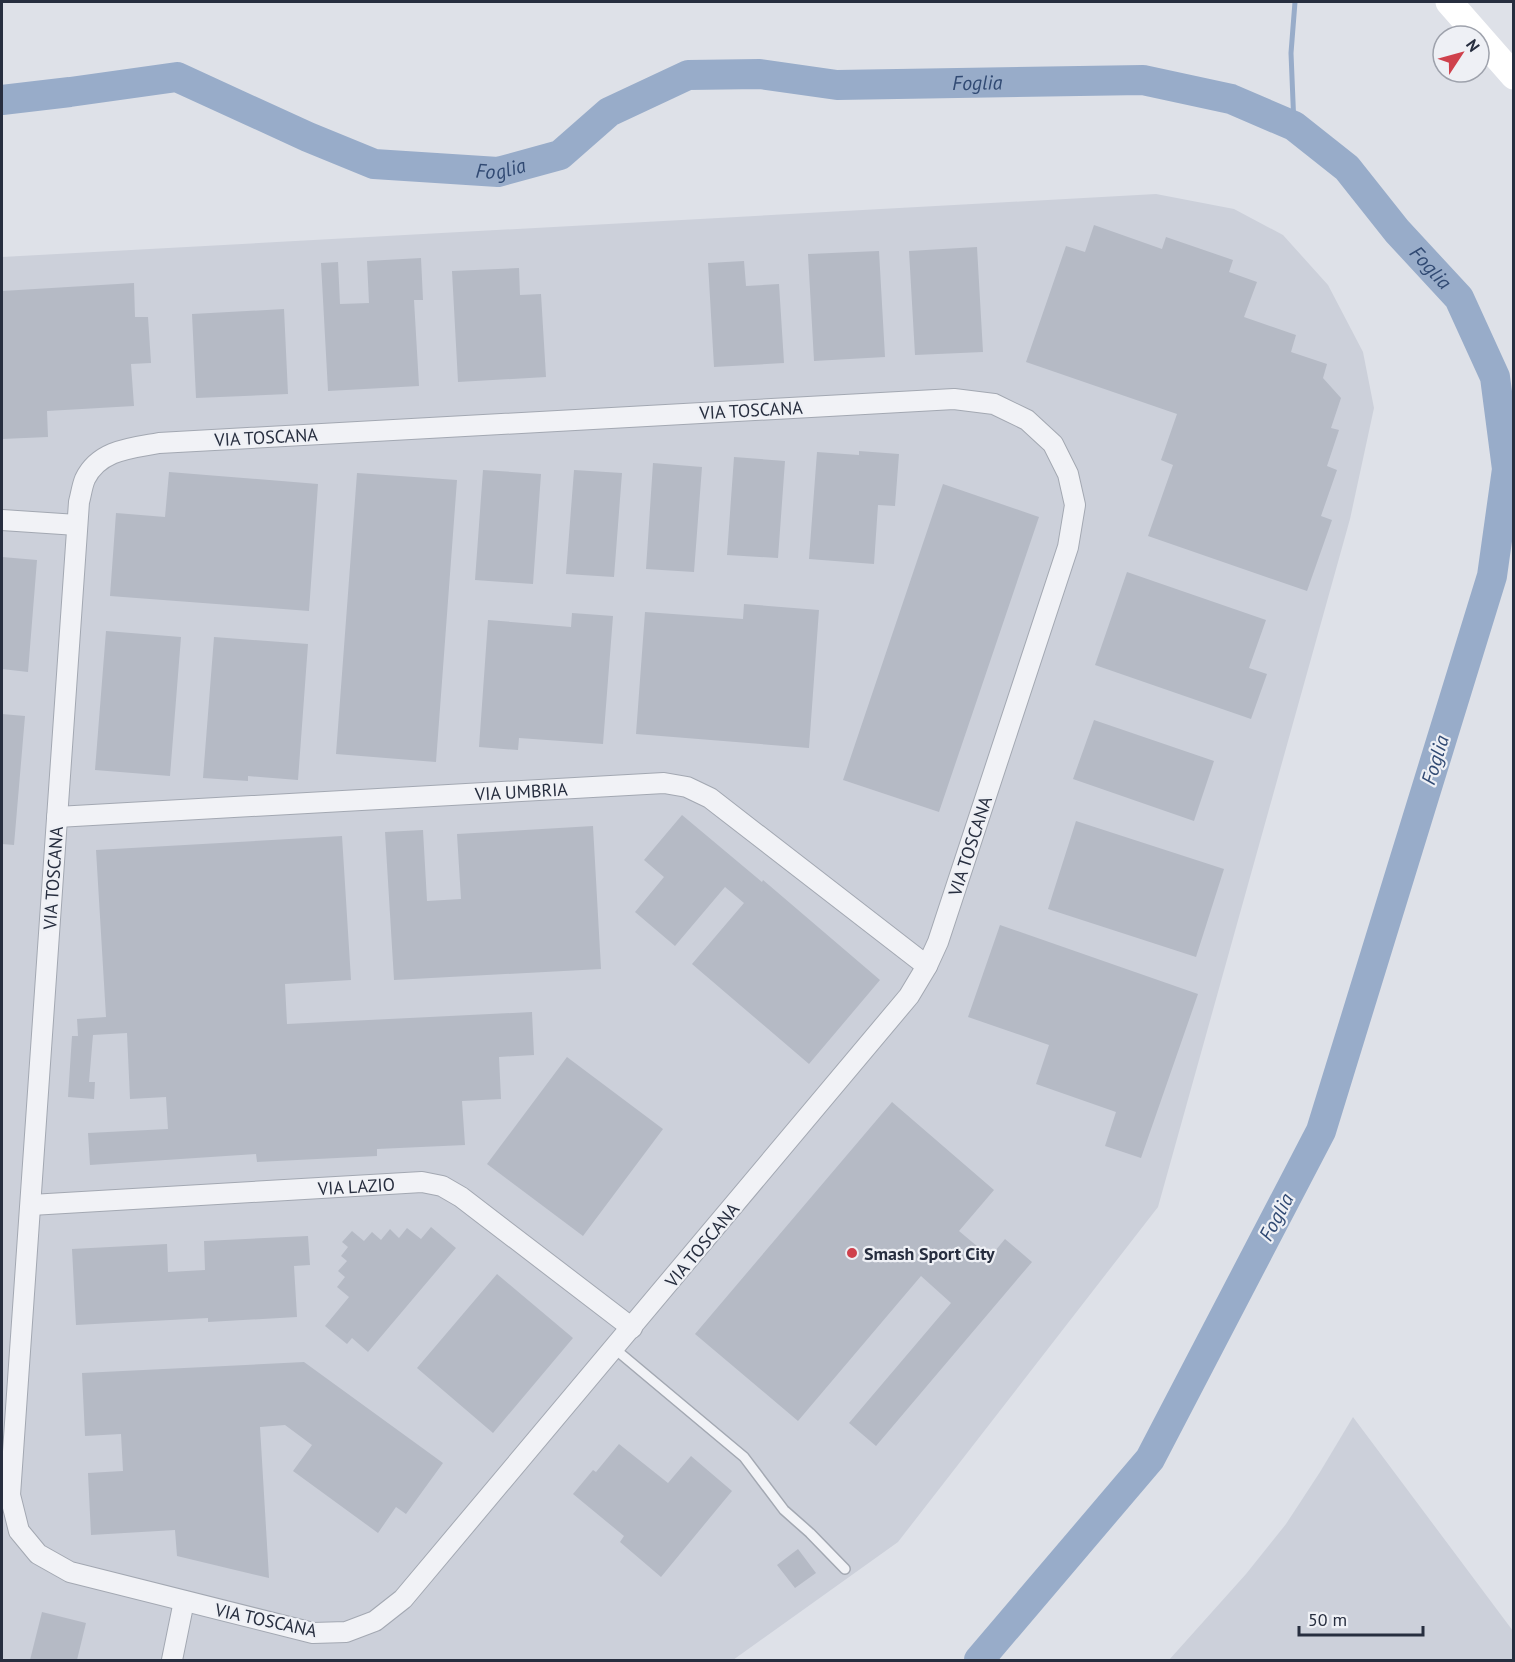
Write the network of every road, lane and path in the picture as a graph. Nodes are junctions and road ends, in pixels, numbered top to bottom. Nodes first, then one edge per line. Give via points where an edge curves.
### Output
1 (1449, 2) edge
2 (1514, 76) edge
3 (2, 520) edge
4 (77, 525) junction
5 (57, 817) junction
6 (927, 966) junction
7 (31, 1205) junction
8 (632, 1328) junction
9 (615, 1348) junction
10 (845, 1569) dead end
11 (184, 1601) junction
12 (172, 1660) edge

1 - 2 main road
3 - 4 street
4 - 5 street, VIA TOSCANA
4 - 6 street, VIA TOSCANA via 86,478 100,460 121,449 159,443 954,399 994,404 1027,420 1053,444 1068,474 1075,505 1068,547
5 - 6 street, VIA UMBRIA via 652,783 687,787 710,798
5 - 7 street, VIA TOSCANA
6 - 8 street, VIA TOSCANA via 909,996
7 - 8 street, VIA LAZIO via 423,1182 442,1186 461,1197
7 - 11 street, VIA TOSCANA via 10,1495 18,1531 38,1554 70,1572
8 - 9 street, VIA TOSCANA
9 - 10 lane via 744,1457 784,1510
9 - 11 street, VIA TOSCANA via 404,1599 375,1621 346,1632 313,1633
11 - 12 street

